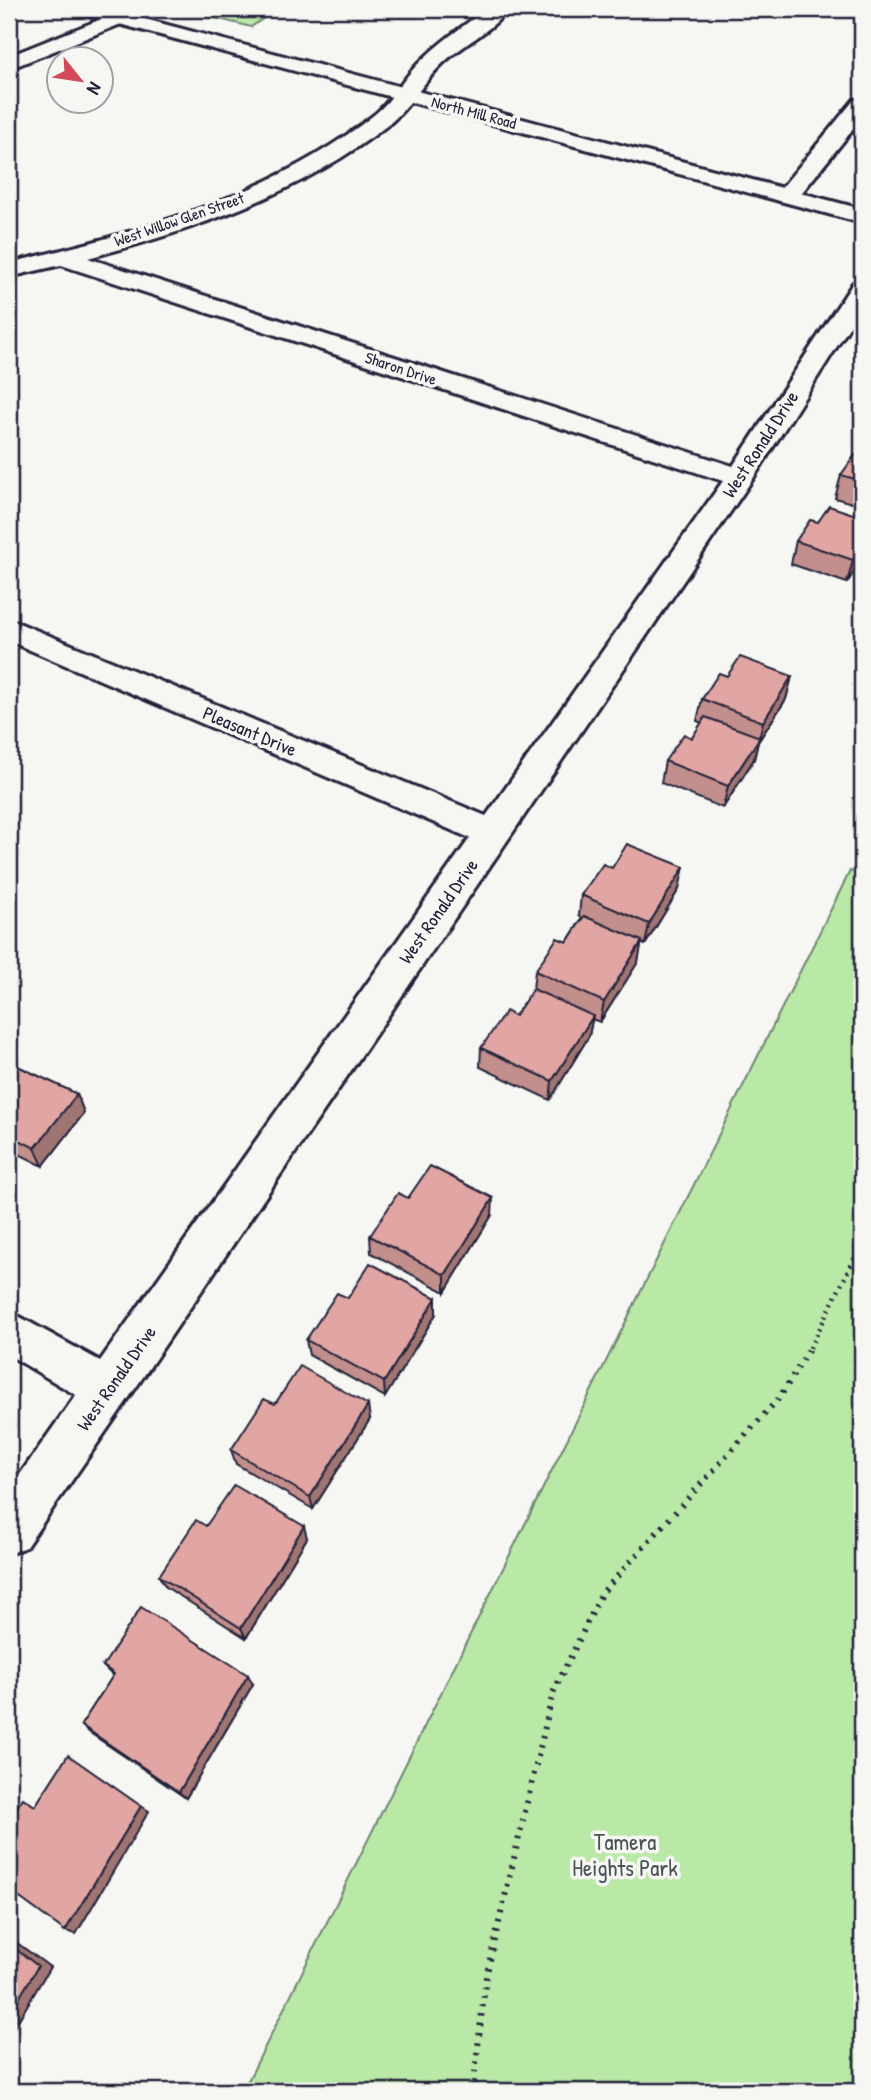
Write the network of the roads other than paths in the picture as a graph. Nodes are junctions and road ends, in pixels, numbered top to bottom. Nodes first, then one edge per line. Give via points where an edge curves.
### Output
1 (85, 9) edge
2 (498, 9) edge
3 (119, 18) junction
4 (9, 63) edge
5 (402, 93) junction
6 (862, 105) edge
7 (787, 196) junction
8 (862, 216) edge
9 (63, 258) junction
10 (9, 270) edge
11 (862, 288) edge
12 (740, 477) junction
13 (9, 629) edge
14 (492, 833) junction
15 (9, 1331) edge
16 (108, 1390) junction
17 (9, 1530) edge

1 - 3 street, North Mill Road
2 - 5 street, West Willow Glen Street via 426,67
3 - 4 street
3 - 5 street, North Mill Road
5 - 7 street, North Mill Road
5 - 9 street, West Willow Glen Street via 386,116 327,157 285,179 217,209
6 - 7 street
7 - 8 street, North Mill Road
9 - 10 street, West Willow Glen Street
9 - 12 street, Sharon Drive
11 - 12 street, West Ronald Drive
12 - 14 street, West Ronald Drive
13 - 14 street, Pleasant Drive
14 - 16 street, West Ronald Drive
15 - 16 street
16 - 17 street, West Ronald Drive

